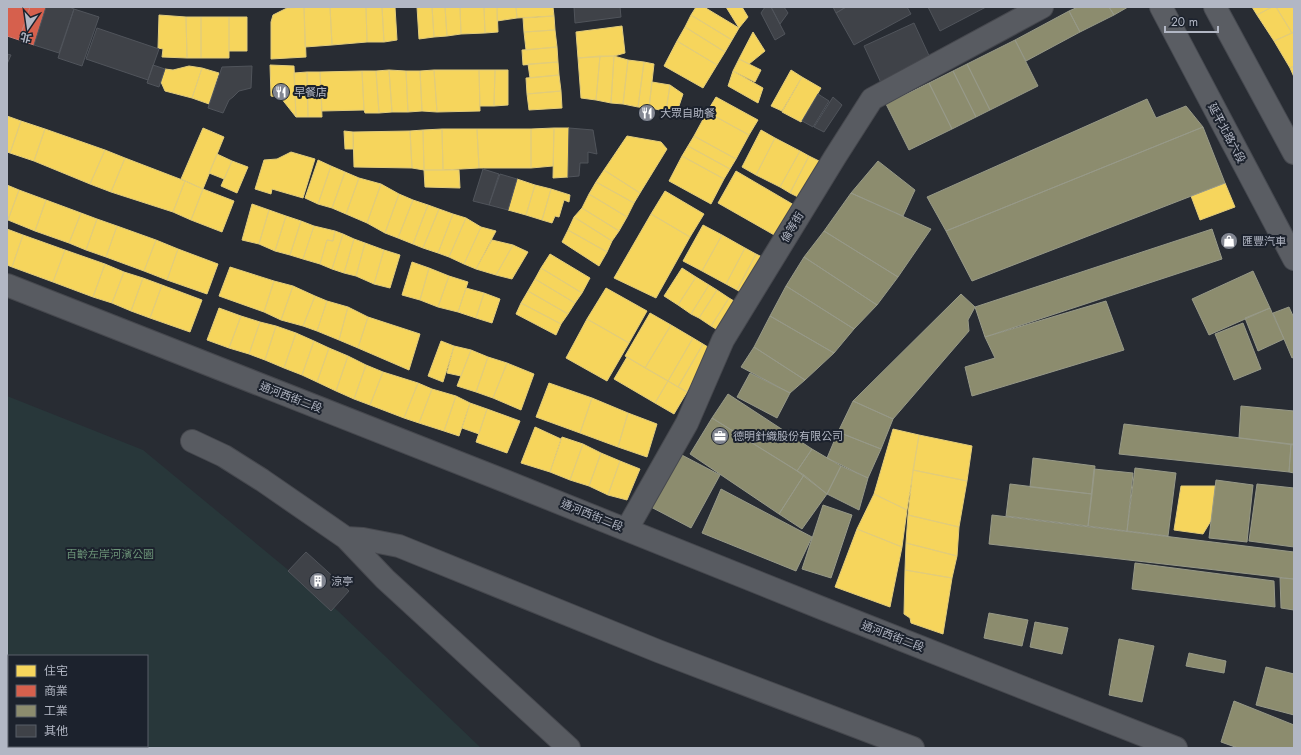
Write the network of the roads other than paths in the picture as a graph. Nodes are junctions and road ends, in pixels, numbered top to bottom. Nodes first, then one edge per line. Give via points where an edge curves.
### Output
1 (1042, 7) edge
2 (1161, 7) edge
3 (1215, 7) edge
4 (1294, 153) edge
5 (1294, 260) edge
6 (7, 285) edge
7 (192, 441) dead end
8 (627, 529) junction
9 (346, 538) junction
10 (569, 748) edge
11 (913, 748) edge
12 (1176, 748) edge

1 - 8 street, 倫等街 via 872,99 723,340 687,423
2 - 5 main road, 延平北路六段
3 - 4 main road
6 - 8 street, 通河西街二段
7 - 9 street via 224,456
8 - 12 street, 通河西街二段
9 - 10 street via 385,579
9 - 11 street via 399,546 658,651

